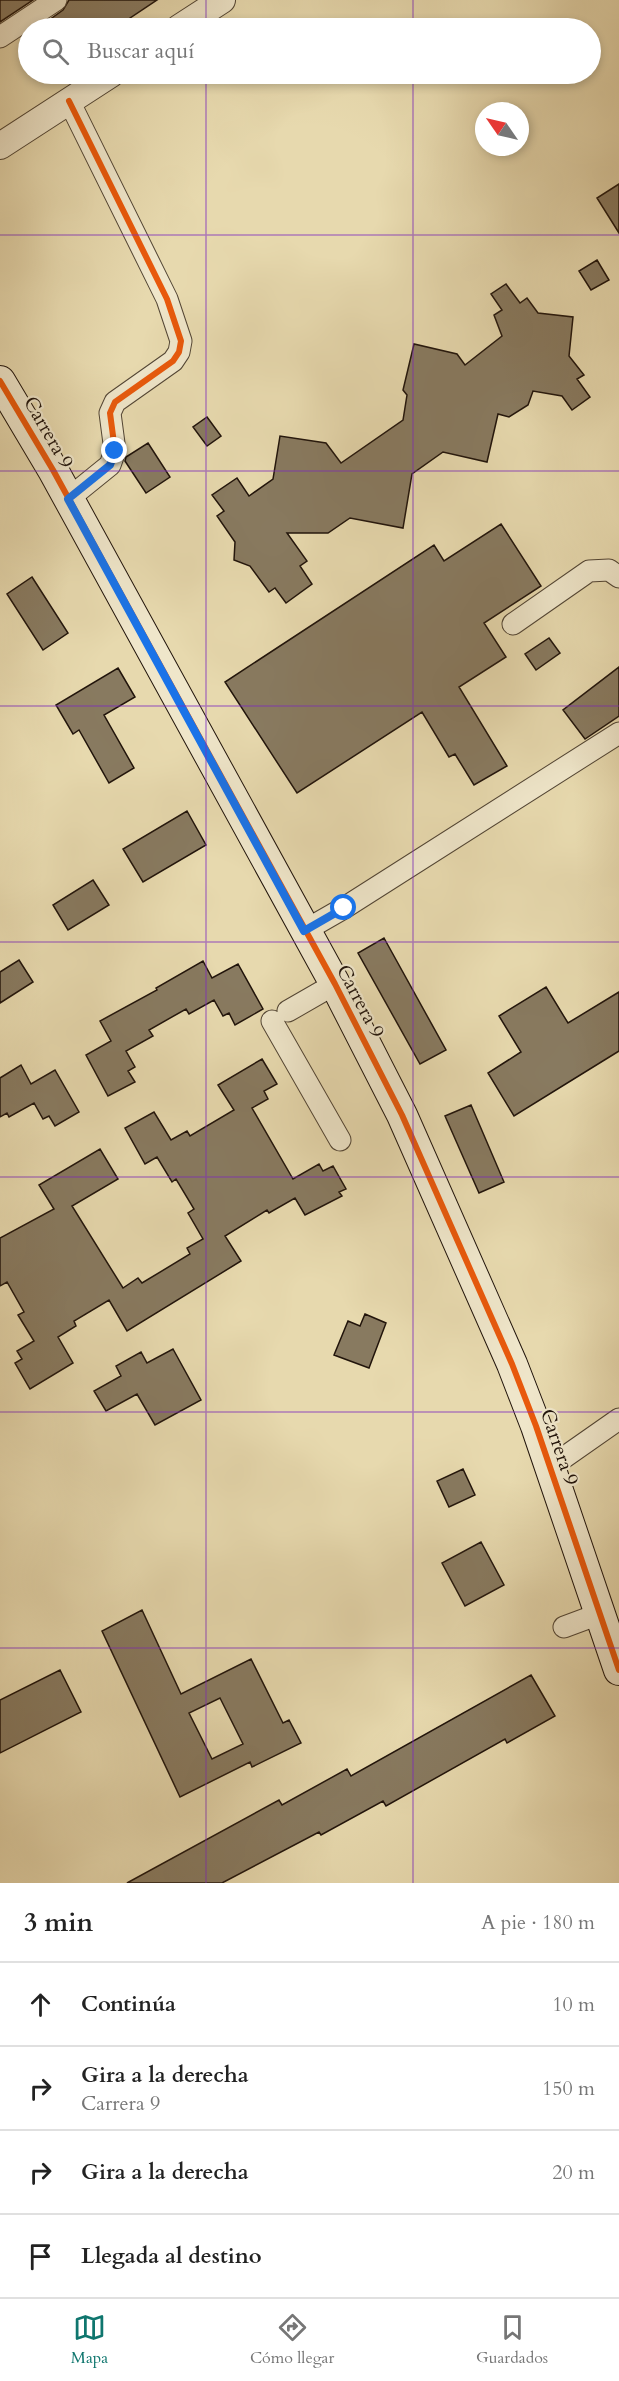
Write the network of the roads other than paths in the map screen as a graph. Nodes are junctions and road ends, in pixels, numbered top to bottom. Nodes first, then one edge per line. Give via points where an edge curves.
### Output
1 (56, 0) edge
2 (222, 0) edge
3 (29, 18) edge
4 (194, 18) edge
5 (18, 25) edge
6 (0, 37) edge
7 (95, 84) edge
8 (69, 101) junction
9 (0, 146) edge
10 (0, 381) edge
11 (68, 499) junction
12 (619, 577) edge
13 (513, 624) dead end
14 (619, 733) edge
15 (304, 931) junction
16 (335, 984) junction
17 (340, 1140) dead end
18 (619, 1419) edge
19 (549, 1467) junction
20 (599, 1614) junction
21 (564, 1627) dead end
22 (619, 1671) edge

1 - 3 street
2 - 4 street
5 - 6 street
7 - 8 street
8 - 9 street
8 - 11 street via 167,299 181,341 173,361 115,402 110,413 115,451 110,465
10 - 11 main road, Carrera 9
11 - 15 main road, Carrera 9
12 - 13 street via 609,570 589,571
14 - 15 street
15 - 16 main road, Carrera 9
16 - 17 street via 280,1016
16 - 19 main road, Carrera 9 via 430,1177 512,1364
18 - 19 street
19 - 20 main road, Carrera 9
20 - 21 street
20 - 22 main road, Carrera 9

